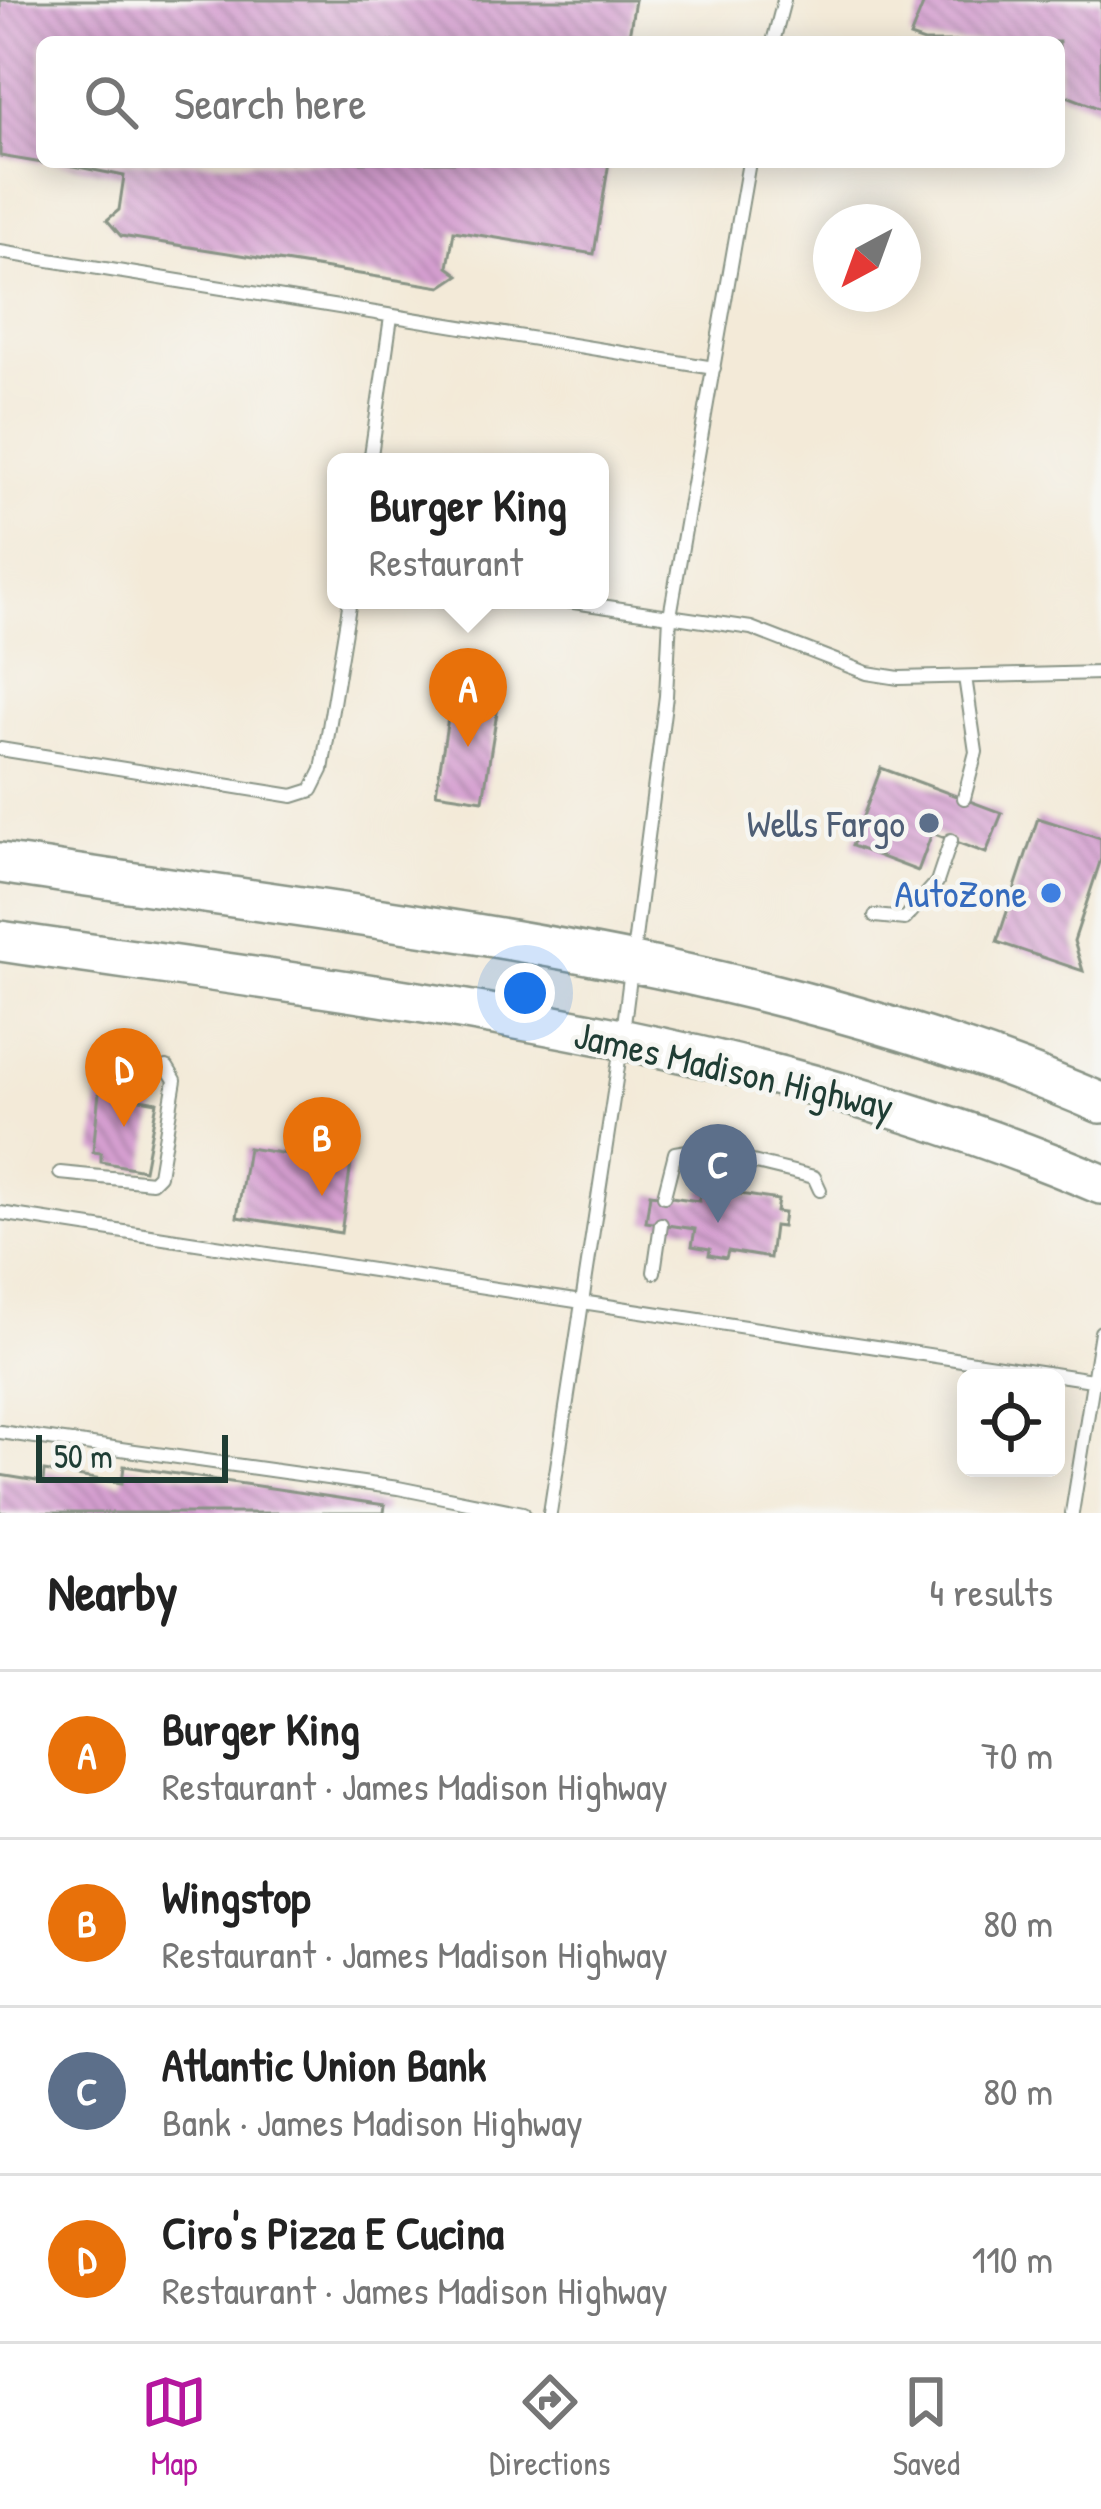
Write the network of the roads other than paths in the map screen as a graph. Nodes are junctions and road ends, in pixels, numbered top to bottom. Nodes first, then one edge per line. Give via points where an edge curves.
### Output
1 (784, 0) edge
2 (775, 36) edge
3 (748, 168) edge
4 (0, 252) edge
5 (391, 317) junction
6 (714, 368) junction
7 (371, 453) edge
8 (609, 607) edge
9 (349, 609) edge
10 (670, 616) junction
11 (1101, 674) edge
12 (965, 677) junction
13 (0, 749) edge
14 (964, 798) dead end
15 (952, 840) dead end
16 (0, 863) edge
17 (875, 916) dead end
18 (0, 941) edge
19 (632, 964) junction
20 (622, 1040) junction
21 (167, 1066) dead end
22 (1101, 1103) edge
23 (60, 1173) dead end
24 (1101, 1184) edge
25 (820, 1190) dead end
26 (664, 1196) dead end
27 (0, 1213) edge
28 (661, 1224) dead end
29 (654, 1272) dead end
30 (583, 1299) junction
31 (1101, 1332) edge
32 (1092, 1380) junction
33 (0, 1432) edge
34 (523, 1513) edge
35 (550, 1513) edge
36 (1072, 1513) edge

1 - 2 lane
3 - 6 lane
4 - 5 lane
5 - 6 lane
5 - 7 lane
6 - 10 lane
8 - 10 lane
9 - 13 lane via 312,790 293,796
10 - 12 lane via 751,628 867,673
10 - 19 lane
11 - 12 lane
12 - 14 lane via 976,752
15 - 17 lane via 922,905 905,919
16 - 19 main road, James Madison Highway
18 - 20 main road, James Madison Highway
19 - 20 lane
19 - 22 main road, James Madison Highway via 967,1051
20 - 24 main road, James Madison Highway via 848,1093
20 - 30 lane
21 - 23 lane via 175,1080 152,1182
25 - 26 lane via 814,1177 699,1149 675,1153
27 - 30 lane
28 - 29 lane
30 - 32 lane
30 - 35 lane
31 - 32 lane
32 - 36 lane
33 - 34 lane

